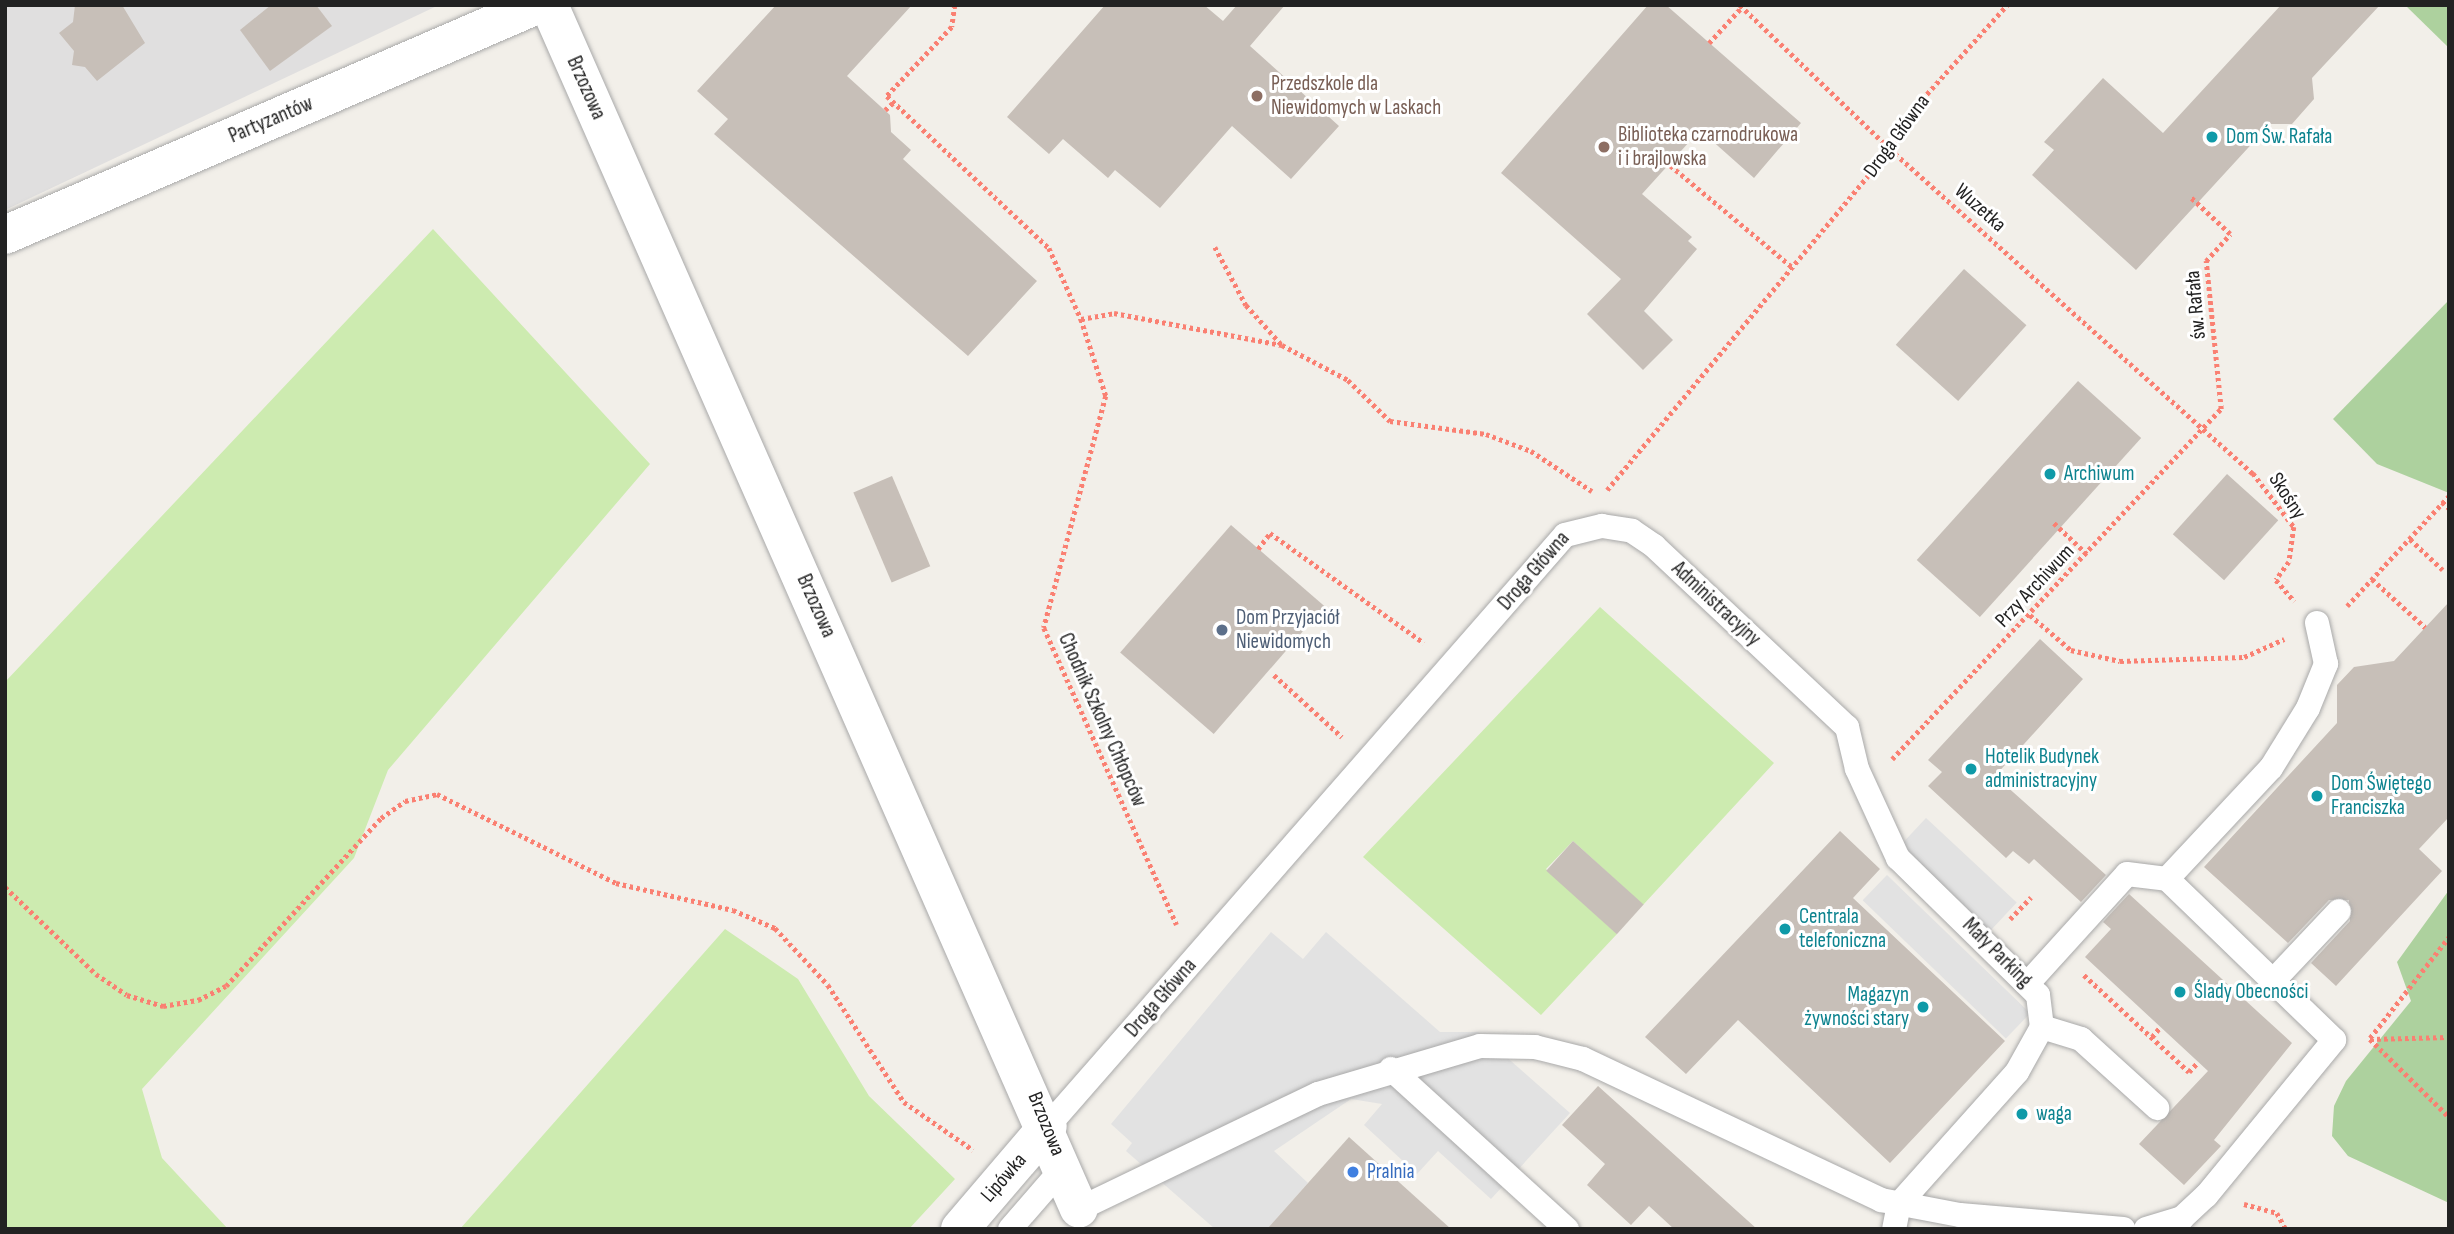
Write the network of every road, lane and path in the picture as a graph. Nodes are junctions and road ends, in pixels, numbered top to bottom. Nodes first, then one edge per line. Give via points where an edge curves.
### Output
1 (537, 5) edge
2 (549, 5) edge
3 (955, 5) edge
4 (2007, 5) edge
5 (1741, 6) edge
6 (1709, 43) dead end
7 (894, 102) junction
8 (885, 110) dead end
9 (1891, 149) junction
10 (1665, 161) dead end
11 (2190, 197) dead end
12 (5, 235) edge
13 (1215, 247) dead end
14 (1792, 267) junction
15 (1081, 319) junction
16 (1282, 345) junction
17 (2204, 429) junction
18 (2449, 496) edge
19 (2442, 502) junction
20 (2449, 508) edge
21 (2054, 523) dead end
22 (1565, 535) joint
23 (2410, 539) junction
24 (1258, 549) dead end
25 (2087, 554) junction
26 (2442, 570) dead end
27 (2030, 615) junction
28 (2317, 623) junction
29 (2425, 627) dead end
30 (1452, 666) junction
31 (1274, 675) dead end
32 (1847, 727) joint
33 (1369, 761) junction
34 (1888, 764) dead end
35 (2167, 879) junction
36 (5, 887) edge
37 (2339, 911) dead end
38 (2449, 937) edge
39 (2058, 951) junction
40 (1194, 961) junction
41 (2030, 981) junction
42 (2273, 981) junction
43 (2042, 1027) junction
44 (2160, 1027) dead end
45 (2152, 1037) junction
46 (2449, 1037) edge
47 (2370, 1039) junction
48 (2334, 1040) junction
49 (2198, 1062) dead end
50 (1391, 1069) junction
51 (2157, 1108) dead end
52 (2449, 1117) edge
53 (1048, 1126) junction
54 (1063, 1168) junction
55 (1010, 1171) junction
56 (2206, 1196) junction
57 (1899, 1205) junction
58 (1079, 1209) joint
59 (960, 1229) edge
60 (1010, 1229) edge
61 (1567, 1229) edge
62 (1894, 1229) edge
63 (2123, 1229) edge
64 (2146, 1229) edge
65 (2286, 1229) edge

1 - 12 street, Partyzantów
2 - 53 street, Brzozowa
3 - 7 path via 952,27 887,96
4 - 9 path, Droga Główna via 1908,115
5 - 6 path
5 - 9 path, Wuzetka
7 - 8 path
7 - 15 path, Chodnik Szkolny Chłopców via 1049,248
9 - 14 path, Droga Główna
9 - 17 path, Wuzetka
10 - 14 path
11 - 17 path, św. Rafała via 2230,234 2206,261 2221,410
13 - 16 path via 1246,305
14 - 16 path, Droga Główna via 1602,496 1531,451 1486,434 1390,421 1348,380
15 - 16 path via 1114,313
15 - 40 path, Chodnik Szkolny Chłopców via 1107,396 1044,628
17 - 25 path, Przy Archiwum
17 - 28 path, Skośny via 2253,473 2294,527 2289,562 2276,580
18 - 19 path
19 - 20 path
19 - 23 path
21 - 25 path
22 - 30 lane, Droga Główna
22 - 32 lane, Administracyjny via 1602,526 1632,531 1654,546
23 - 26 path
23 - 29 path via 2372,579
24 - 30 path via 1270,533
25 - 27 path, Przy Archiwum
27 - 28 path via 2071,650 2120,661 2244,657
27 - 34 path, Przy Archiwum
28 - 35 lane via 2326,664 2308,708 2271,768
30 - 33 lane, Droga Główna
31 - 33 path
32 - 41 lane, Mały Parking via 1857,769 1898,858
33 - 40 lane, Droga Główna
35 - 39 lane via 2127,874
35 - 42 lane
36 - 55 path via 96,974 127,995 163,1006 198,1000 226,986 381,818 405,801 437,794 616,883 733,910 775,928 828,985 904,1102
37 - 42 lane
38 - 47 path
39 - 41 lane
39 - 45 path
40 - 53 lane, Droga Główna
41 - 43 lane, Mały Parking
42 - 48 lane
43 - 51 lane via 2081,1039
43 - 57 lane via 2017,1072
44 - 45 path
45 - 49 path via 2189,1072
46 - 47 path
47 - 48 path
47 - 52 path
48 - 56 lane
50 - 57 lane via 1480,1046 1535,1047 1583,1059 1860,1194
50 - 58 lane via 1318,1094
50 - 61 lane
53 - 54 street, Brzozowa
53 - 55 street, Lipówka
54 - 58 street, Brzozowa
54 - 60 lane
55 - 59 street, Lipówka
56 - 64 lane via 2182,1219
56 - 65 path via 2277,1213
57 - 62 lane
57 - 63 lane

